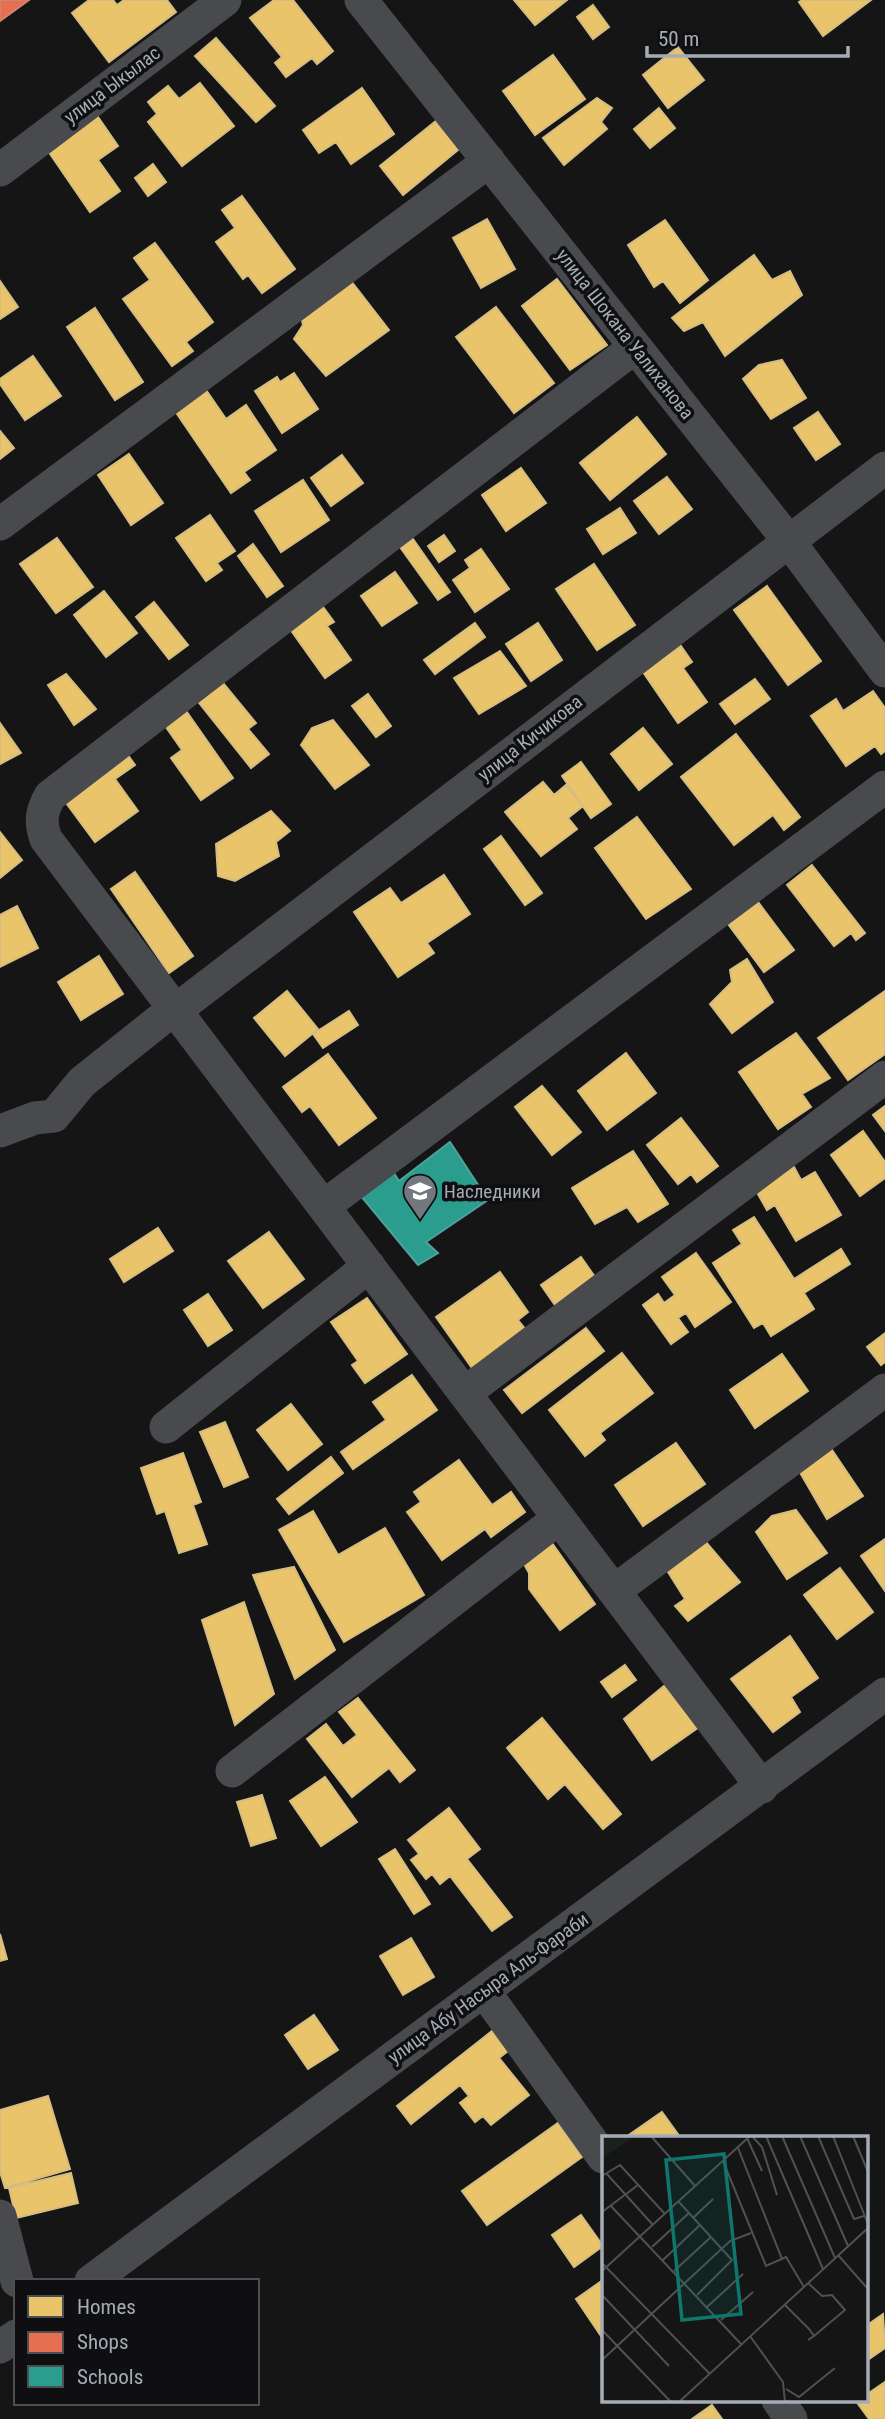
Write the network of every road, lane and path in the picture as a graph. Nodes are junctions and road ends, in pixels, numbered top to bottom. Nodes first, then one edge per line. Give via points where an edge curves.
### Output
1 (225, 0) edge
2 (361, 0) edge
3 (489, 162) junction
4 (0, 170) edge
5 (635, 347) junction
6 (885, 468) edge
7 (0, 524) edge
8 (788, 540) junction
9 (885, 671) edge
10 (885, 787) edge
11 (175, 1009) junction
12 (885, 1077) edge
13 (0, 1131) edge
14 (324, 1206) junction
15 (369, 1265) junction
16 (885, 1390) edge
17 (465, 1393) junction
18 (166, 1427) dead end
19 (559, 1518) junction
20 (614, 1591) junction
21 (885, 1694) edge
22 (232, 1771) dead end
23 (762, 1787) junction
24 (484, 1991) junction
25 (602, 2156) edge
26 (0, 2216) edge
27 (16, 2279) edge
28 (94, 2279) edge
29 (779, 2402) edge
30 (791, 2419) edge

1 - 4 street, улица Ыкылас
2 - 3 street, улица Шокана Уалиханова
3 - 5 street, улица Шокана Уалиханова
3 - 7 street
5 - 8 street, улица Шокана Уалиханова
5 - 11 street via 50,796 42,811 46,839
6 - 8 street, улица Кичикова
8 - 9 street, улица Шокана Уалиханова
8 - 11 street, улица Кичикова
10 - 14 street
11 - 13 street, улица Кичикова via 82,1082 54,1116
11 - 14 street
12 - 17 street
14 - 15 street
15 - 17 street
15 - 18 street
16 - 20 street
17 - 19 street
19 - 20 street
19 - 22 street
20 - 23 street
21 - 23 street, улица Абу Насыра Аль-Фараби
23 - 24 street, улица Абу Насыра Аль-Фараби
24 - 25 street
24 - 28 street, улица Абу Насыра Аль-Фараби
26 - 27 street
29 - 30 street

